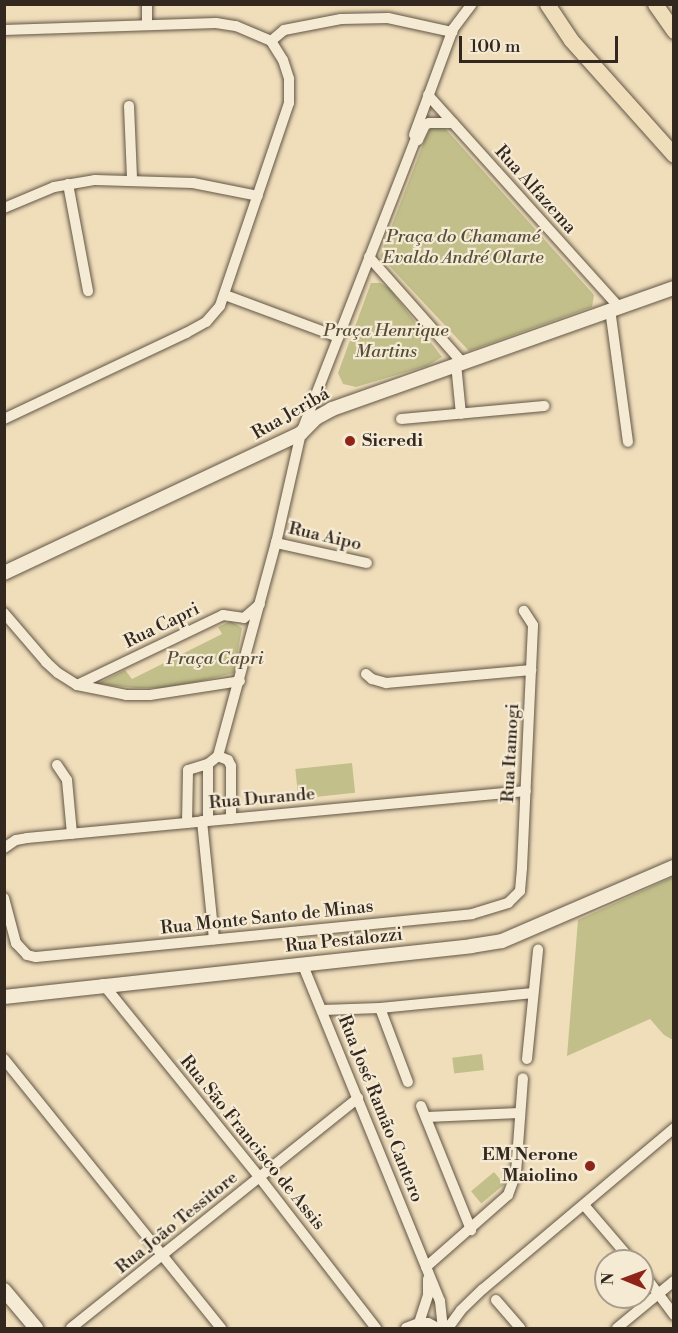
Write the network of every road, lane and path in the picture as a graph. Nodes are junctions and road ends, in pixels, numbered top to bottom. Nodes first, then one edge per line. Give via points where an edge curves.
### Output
1 (147, 4) edge
2 (472, 4) edge
3 (547, 4) edge
4 (655, 4) edge
5 (147, 24) junction
6 (4, 30) edge
7 (674, 31) edge
8 (452, 32) junction
9 (271, 41) junction
10 (428, 96) junction
11 (129, 106) dead end
12 (453, 123) junction
13 (415, 141) junction
14 (674, 155) edge
15 (132, 179) junction
16 (68, 183) junction
17 (258, 196) junction
18 (4, 208) edge
19 (369, 257) junction
20 (674, 288) edge
21 (88, 291) dead end
22 (225, 295) junction
23 (614, 308) junction
24 (338, 337) junction
25 (459, 363) junction
26 (544, 406) dead end
27 (461, 414) junction
28 (401, 419) dead end
29 (4, 420) edge
30 (301, 433) junction
31 (628, 442) dead end
32 (276, 543) junction
33 (367, 563) dead end
34 (4, 573) edge
35 (260, 604) junction
36 (524, 611) dead end
37 (4, 613) edge
38 (531, 670) junction
39 (366, 674) dead end
40 (240, 681) junction
41 (77, 685) junction
42 (219, 752) junction
43 (208, 764) junction
44 (57, 765) dead end
45 (526, 791) junction
46 (231, 819) junction
47 (205, 821) junction
48 (187, 823) junction
49 (72, 834) junction
50 (4, 848) edge
51 (674, 867) edge
52 (4, 898) edge
53 (515, 899) joint
54 (214, 939) junction
55 (538, 950) dead end
56 (302, 963) junction
57 (103, 984) junction
58 (533, 993) junction
59 (4, 997) edge
60 (380, 1008) junction
61 (323, 1010) junction
62 (4, 1059) edge
63 (527, 1059) dead end
64 (523, 1078) dead end
65 (408, 1082) dead end
66 (358, 1098) junction
67 (421, 1106) dead end
68 (520, 1113) junction
69 (426, 1117) junction
70 (674, 1128) edge
71 (260, 1178) junction
72 (584, 1205) junction
73 (471, 1230) junction
74 (622, 1249) edge
75 (163, 1256) junction
76 (426, 1267) junction
77 (674, 1281) edge
78 (654, 1288) edge
79 (4, 1290) edge
80 (656, 1295) junction
81 (496, 1300) dead end
82 (674, 1314) edge
83 (418, 1323) junction
84 (377, 1327) edge
85 (36, 1329) edge
86 (71, 1329) edge
87 (221, 1329) edge
88 (406, 1329) edge
89 (441, 1329) edge
90 (448, 1329) edge
91 (520, 1329) edge
92 (616, 1329) edge

1 - 5 street
2 - 8 street
3 - 14 main road via 570,40
4 - 7 main road
5 - 6 street
5 - 9 street via 216,23 236,26
8 - 9 street via 388,18 341,19 284,30
8 - 10 street
9 - 17 street via 283,60 290,103
10 - 12 street, Rua Alfazema
10 - 13 street via 413,133
11 - 15 street
12 - 13 street via 429,123
12 - 23 street, Rua Alfazema
13 - 19 street
15 - 16 street
15 - 17 street via 193,183
16 - 18 street
16 - 21 street
17 - 22 street
19 - 24 street
19 - 25 street
20 - 23 street, Rua Jeribá
22 - 24 street
22 - 29 street via 206,322
23 - 25 street, Rua Jeribá
23 - 31 street
24 - 30 street
25 - 27 street
25 - 30 street, Rua Jeribá via 332,409
26 - 27 street
27 - 28 street
30 - 32 street
30 - 34 street, Rua Jeribá
32 - 33 street, Rua Aipo
32 - 35 street
35 - 40 street
35 - 41 street, Rua Capri via 244,618 223,615
36 - 38 street, Rua Itamogi via 533,625
37 - 41 street via 58,674
38 - 39 street via 386,683
38 - 45 street, Rua Itamogi
40 - 41 street via 150,695 103,692
40 - 42 street
42 - 43 street
42 - 46 street via 231,766
43 - 47 street
43 - 48 street via 188,770
44 - 49 street via 67,780
45 - 46 street, Rua Durande
45 - 53 street, Rua Itamogi via 520,891
46 - 47 street, Rua Durande
47 - 48 street, Rua Durande
47 - 54 street
48 - 49 street, Rua Durande
49 - 50 street, Rua Durande via 16,840
51 - 56 street, Rua Pestalozzi via 502,941
52 - 54 street, Rua Monte Santo de Minas via 16,943 27,956
53 - 54 street, Rua Monte Santo de Minas via 472,914
55 - 58 street
56 - 57 street, Rua Pestalozzi
56 - 61 street, Rua José Ramão Cantero
57 - 59 street, Rua Pestalozzi
57 - 71 street, Rua São Francisco de Assis
58 - 60 street
58 - 63 street
60 - 61 street
60 - 65 street
61 - 66 street, Rua José Ramão Cantero
62 - 75 street
64 - 68 street
66 - 71 street, Rua João Tessitore
66 - 76 street, Rua José Ramão Cantero
67 - 69 street
68 - 69 street
68 - 73 street via 513,1186
69 - 73 street
70 - 72 street
71 - 75 street, Rua João Tessitore
71 - 84 street, Rua São Francisco de Assis
72 - 74 street
72 - 90 street via 483,1289
73 - 76 street
75 - 86 street, Rua João Tessitore
75 - 87 street
76 - 83 street via 428,1295
76 - 89 street, Rua José Ramão Cantero via 440,1301
77 - 80 street
78 - 80 street
79 - 85 street
80 - 82 street
80 - 92 street
81 - 91 street
83 - 88 street
83 - 89 street

